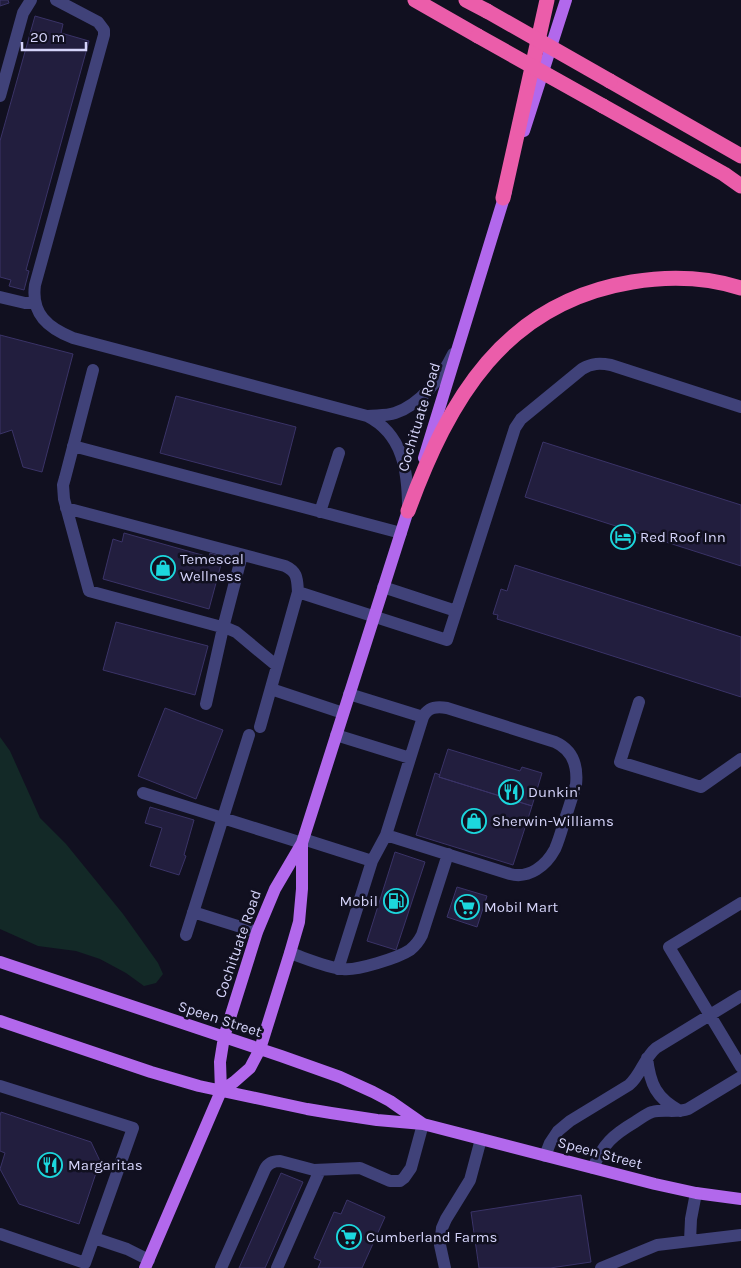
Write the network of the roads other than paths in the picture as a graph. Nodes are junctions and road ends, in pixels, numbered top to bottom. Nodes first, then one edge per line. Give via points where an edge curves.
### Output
1 (30, 0) edge
2 (56, 0) edge
3 (415, 0) edge
4 (466, 0) edge
5 (547, 0) edge
6 (566, 0) edge
7 (0, 96) edge
8 (741, 156) edge
9 (741, 186) edge
10 (503, 198) junction
11 (741, 288) edge
12 (0, 297) edge
13 (35, 303) junction
14 (459, 343) junction
15 (94, 370) dead end
16 (741, 407) edge
17 (367, 416) junction
18 (73, 446) junction
19 (340, 453) dead end
20 (66, 508) junction
21 (408, 511) junction
22 (320, 512) junction
23 (401, 533) junction
24 (242, 555) junction
25 (383, 587) junction
26 (298, 592) junction
27 (456, 611) junction
28 (374, 617) junction
29 (223, 628) junction
30 (277, 666) junction
31 (271, 688) junction
32 (349, 694) junction
33 (639, 702) dead end
34 (206, 704) dead end
35 (344, 712) junction
36 (423, 717) junction
37 (260, 727) dead end
38 (336, 735) junction
39 (249, 736) dead end
40 (410, 758) junction
41 (741, 759) edge
42 (143, 793) dead end
43 (223, 818) junction
44 (386, 835) junction
45 (302, 841) junction
46 (448, 854) junction
47 (372, 861) junction
48 (741, 903) edge
49 (193, 912) junction
50 (257, 932) junction
51 (186, 934) dead end
52 (290, 953) junction
53 (0, 962) edge
54 (338, 968) junction
55 (741, 996) edge
56 (710, 1015) junction
57 (0, 1021) edge
58 (224, 1037) junction
59 (260, 1049) junction
60 (647, 1058) junction
61 (741, 1066) edge
62 (741, 1076) edge
63 (0, 1086) edge
64 (222, 1091) junction
65 (680, 1111) junction
66 (423, 1124) junction
67 (481, 1139) junction
68 (545, 1156) junction
69 (593, 1168) junction
70 (320, 1170) junction
71 (696, 1193) junction
72 (741, 1200) edge
73 (0, 1234) edge
74 (741, 1235) edge
75 (94, 1238) junction
76 (690, 1241) junction
77 (147, 1264) edge
78 (444, 1265) edge
79 (222, 1268) edge
80 (277, 1268) edge
81 (600, 1268) edge

1 - 7 lane via 23,14
2 - 13 lane via 98,22 104,35 35,285
3 - 9 highway, bridge
4 - 8 highway, bridge
5 - 10 highway
6 - 10 main road, Cochituate Road
10 - 14 main road, Cochituate Road
11 - 21 highway via 692,279 636,281 572,299 530,322 494,354 466,389 438,437
12 - 13 lane
13 - 17 lane via 44,320 73,338
14 - 17 lane via 445,369 414,404 396,413
14 - 21 main road, Cochituate Road
15 - 18 lane
16 - 27 lane via 611,365 591,364 582,368 521,420 516,428
17 - 21 lane via 382,424 399,450 404,463
18 - 20 lane via 63,485
18 - 22 lane
19 - 22 lane
20 - 24 lane
20 - 29 lane via 89,592
21 - 23 main road, Cochituate Road
22 - 23 lane
23 - 25 main road, Cochituate Road
24 - 26 lane via 290,568 296,575
24 - 29 lane
25 - 27 lane
25 - 28 main road, Cochituate Road
26 - 28 lane
26 - 30 lane
27 - 28 lane via 447,640
28 - 32 main road, Cochituate Road
29 - 30 lane via 236,632
29 - 34 lane
30 - 31 lane
31 - 35 lane
31 - 37 lane
32 - 35 main road, Cochituate Road
32 - 36 lane
33 - 41 lane via 620,762 701,787
35 - 38 main road, Cochituate Road
36 - 40 lane
36 - 46 lane via 433,708 443,707 555,742 566,748 576,767 576,785 556,848 535,870 514,875
38 - 40 lane
38 - 45 main road, Cochituate Road
39 - 43 lane
40 - 44 lane
42 - 43 lane
43 - 45 lane
43 - 49 lane
44 - 46 lane
44 - 47 lane
45 - 47 lane
45 - 50 main road, Cochituate Road via 275,889
45 - 52 main road, Cochituate Road via 301,905
46 - 54 lane via 422,935 412,948 358,969
47 - 54 lane
48 - 56 lane via 669,947
49 - 50 lane
49 - 51 lane
50 - 58 main road, Cochituate Road
52 - 54 lane
52 - 59 main road, Cochituate Road
53 - 58 main road, Speen Street
55 - 56 lane
56 - 60 lane via 656,1048
56 - 61 lane
57 - 64 main road, Speen Street via 175,1079
58 - 59 main road, Speen Street
58 - 64 main road, Cochituate Road via 220,1062
59 - 64 main road, Cochituate Road via 250,1068
59 - 66 main road, Speen Street via 357,1084 390,1101
60 - 65 lane via 657,1092
60 - 68 lane via 629,1085 558,1131
62 - 65 lane
63 - 75 lane via 134,1128
64 - 66 main road, Speen Street via 332,1113
64 - 77 main road, Cochituate Road
65 - 69 lane via 652,1112 626,1127 602,1150
66 - 67 main road, Speen Street
66 - 70 lane via 411,1168 400,1181 390,1181 355,1168
67 - 68 main road, Speen Street
67 - 78 lane via 470,1180 442,1228 440,1245
68 - 69 main road, Speen Street
69 - 71 main road, Speen Street
70 - 79 lane via 308,1170 280,1161 267,1166
70 - 80 lane
71 - 72 main road, Speen Street
71 - 76 lane via 690,1219
73 - 75 lane via 84,1263
74 - 76 lane
75 - 77 lane via 127,1249
76 - 81 lane via 656,1245

